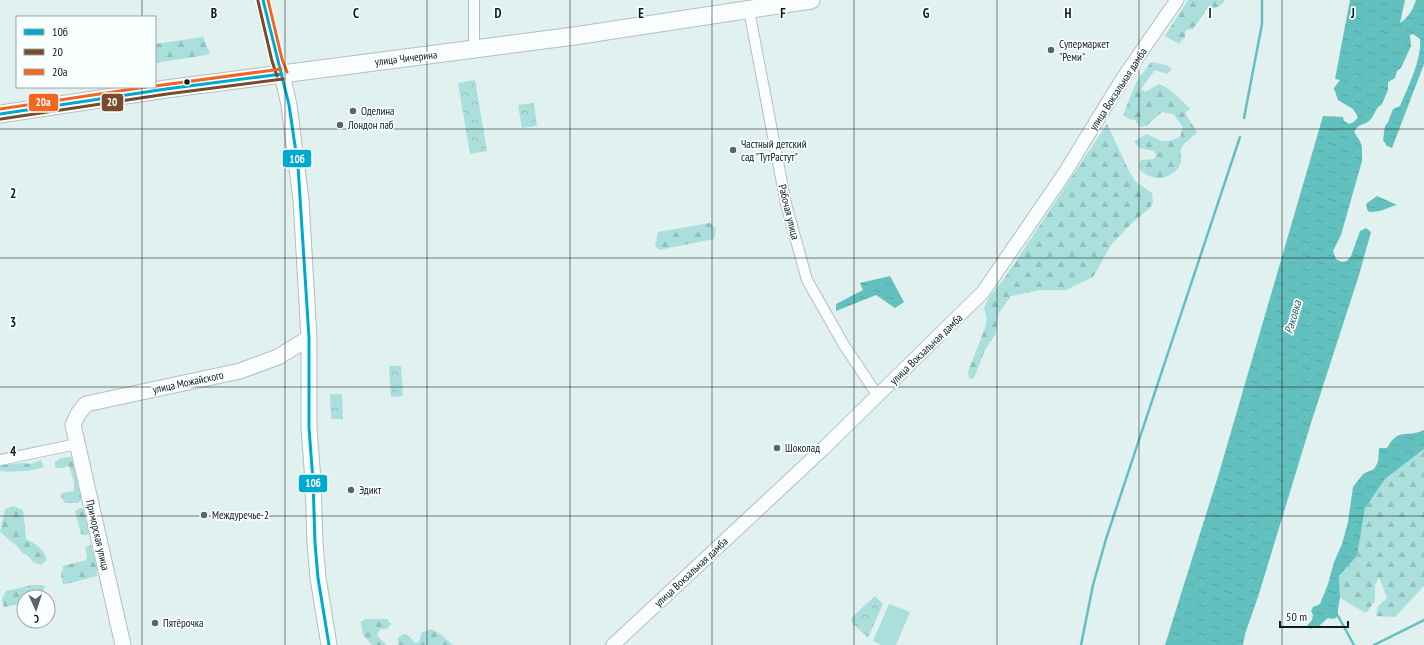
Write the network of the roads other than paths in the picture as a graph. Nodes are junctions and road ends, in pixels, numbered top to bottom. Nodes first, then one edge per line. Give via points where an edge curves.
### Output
1 (263, 0) edge
2 (474, 0) edge
3 (811, 0) edge
4 (1177, 0) edge
5 (749, 10) junction
6 (474, 49) junction
7 (282, 74) junction
8 (0, 114) edge
9 (309, 338) junction
10 (878, 396) junction
11 (73, 425) joint
12 (77, 444) junction
13 (0, 460) edge
14 (123, 645) edge
15 (329, 645) edge
16 (613, 645) edge

1 - 7 street
2 - 6 street
3 - 5 main road, улица Чичерина
4 - 10 street, улица Вокзальная дамба via 1123,78 1064,174 983,292
5 - 6 main road, улица Чичерина
5 - 10 street, Рабочая улица via 786,204 807,280 844,345
6 - 7 main road, улица Чичерина
7 - 8 main road, улица Чичерина
7 - 9 main road via 290,105 298,166
9 - 11 main road, улица Можайского via 278,357 240,371 86,404
9 - 15 main road via 309,428 315,543
10 - 16 street, улица Вокзальная дамба
11 - 12 main road, Приморская улица
12 - 13 street
12 - 14 main road, Приморская улица

